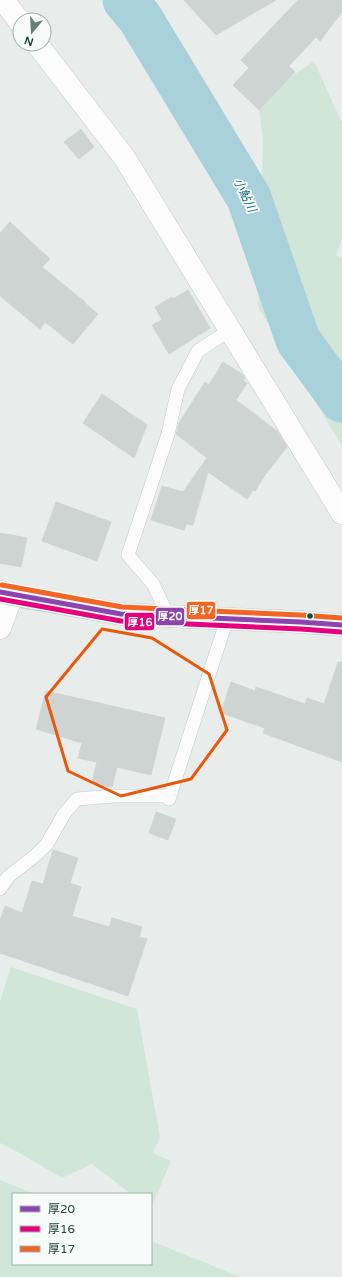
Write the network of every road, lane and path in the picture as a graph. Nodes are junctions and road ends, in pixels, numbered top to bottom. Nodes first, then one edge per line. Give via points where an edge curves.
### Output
1 (3, 0) edge
2 (12, 12) edge
3 (43, 52) edge
4 (230, 329) junction
5 (342, 513) edge
6 (6, 594) edge
7 (169, 617) junction
8 (227, 619) junction
9 (342, 625) edge
10 (0, 628) edge
11 (0, 889) edge

1 - 2 street
3 - 4 street via 124,157
4 - 5 street
4 - 7 lane via 198,351 178,389 168,434 128,555 153,584
6 - 7 main road via 121,614
6 - 10 street
7 - 8 main road
8 - 9 main road
8 - 11 lane via 169,798 114,796 77,799 64,814 47,844 8,877

